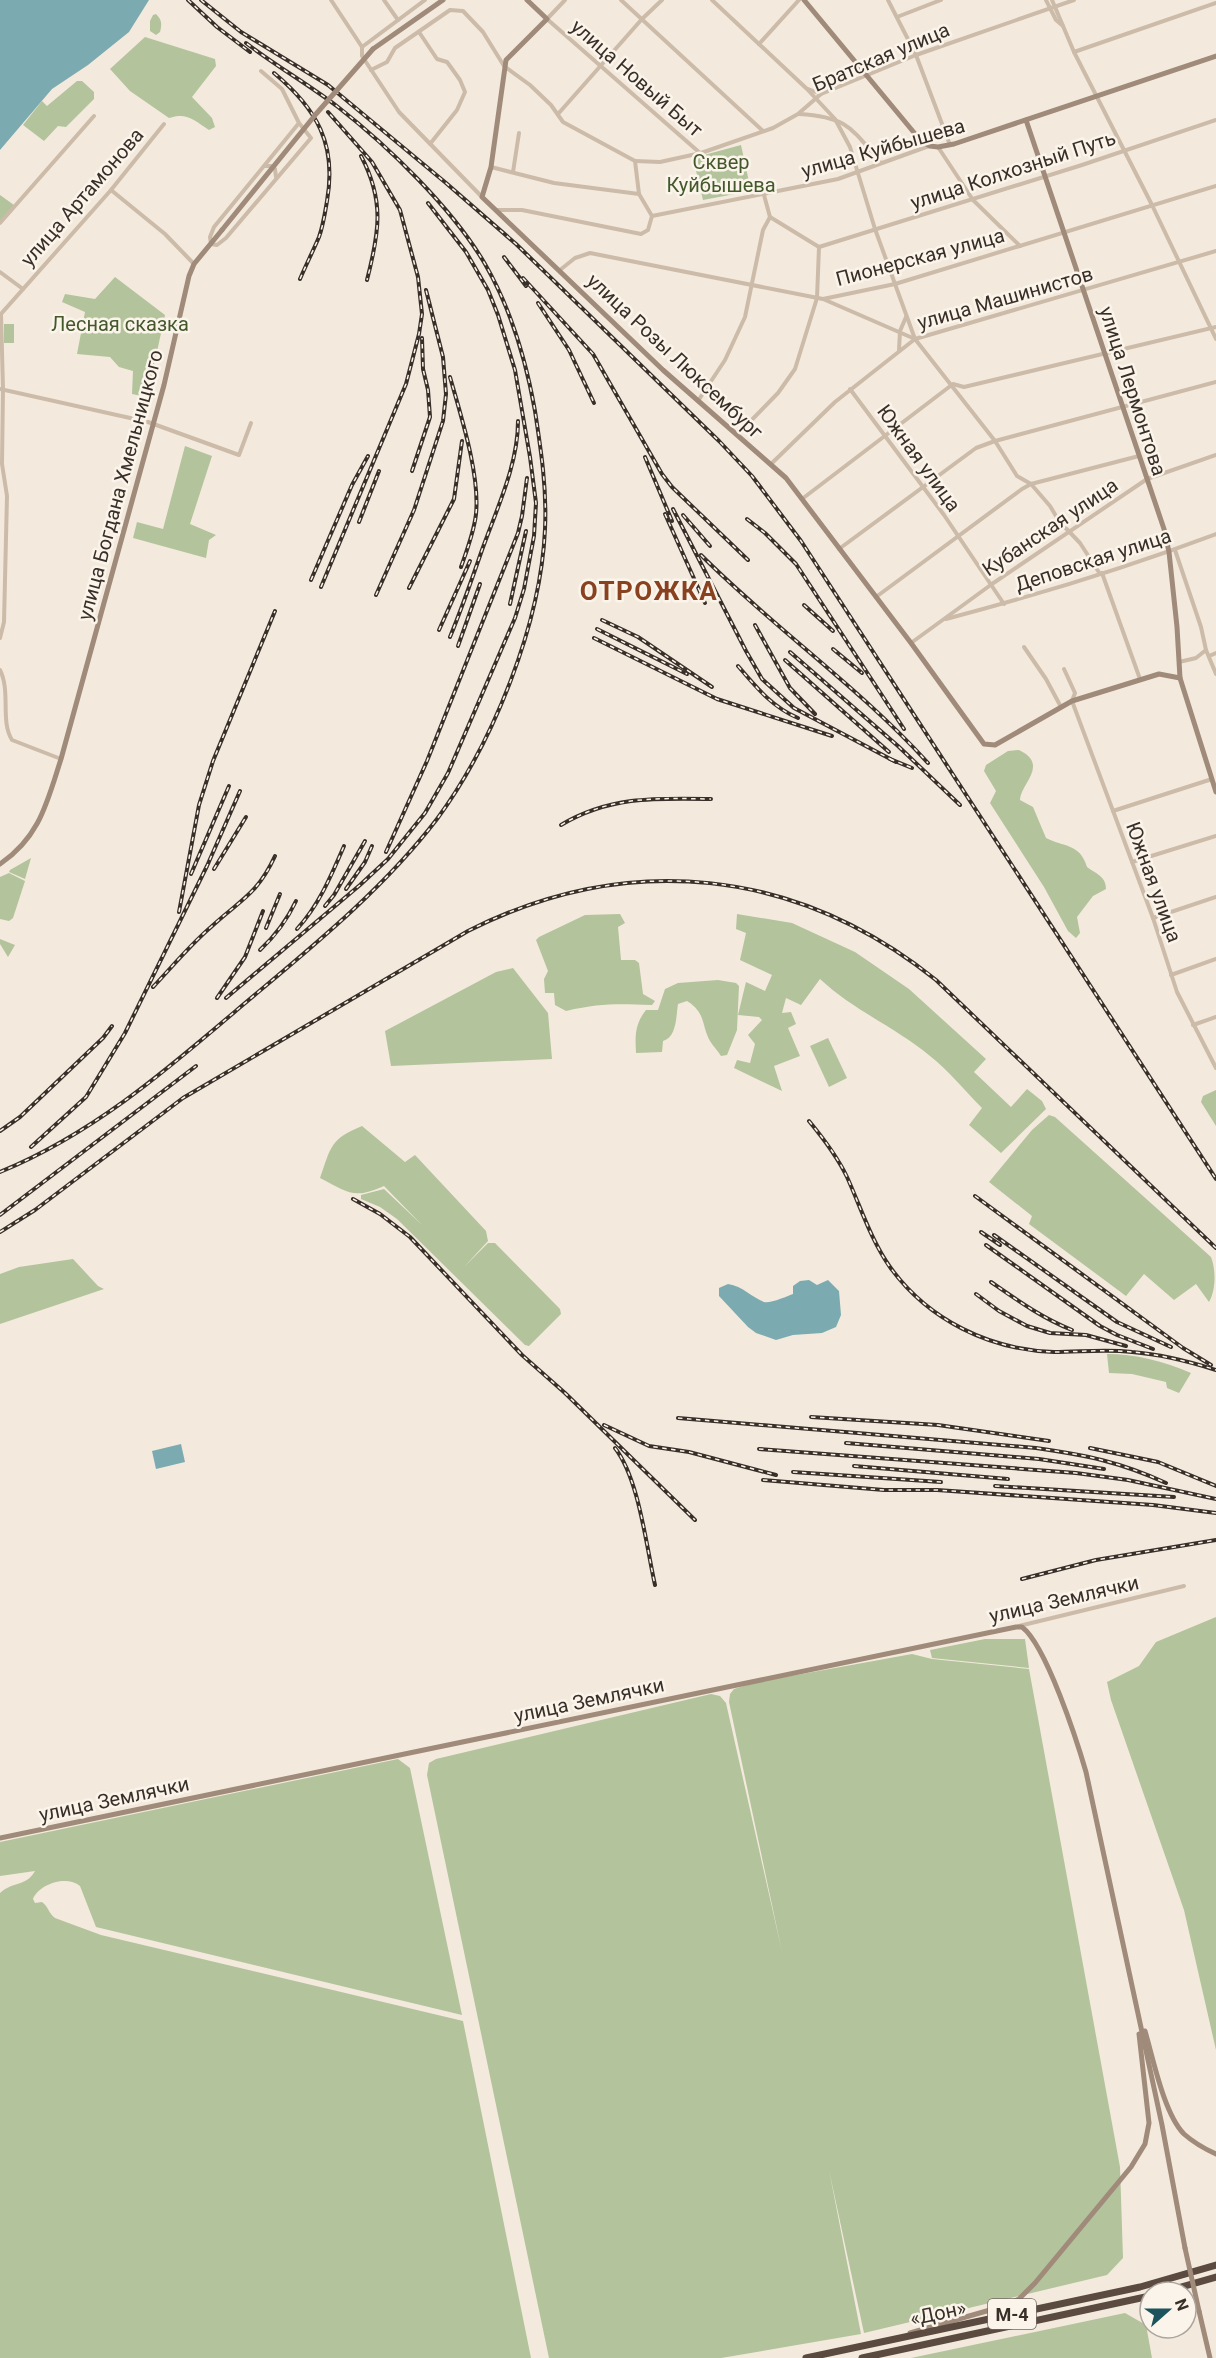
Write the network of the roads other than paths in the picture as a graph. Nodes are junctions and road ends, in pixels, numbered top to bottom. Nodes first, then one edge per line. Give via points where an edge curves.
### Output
1 (331, 0) edge
2 (384, 0) edge
3 (425, 0) edge
4 (443, 0) edge
5 (527, 0) edge
6 (565, 0) edge
7 (621, 0) edge
8 (662, 0) edge
9 (712, 0) edge
10 (799, 0) edge
11 (804, 0) edge
12 (888, 0) edge
13 (940, 0) edge
14 (1046, 0) edge
15 (1053, 0) edge
16 (1074, 0) edge
17 (1216, 3) edge
18 (1056, 6) junction
19 (1049, 9) junction
20 (897, 17) junction
21 (547, 19) junction
22 (642, 19) junction
23 (398, 20) junction
24 (1064, 27) junction
25 (419, 32) junction
26 (759, 44) junction
27 (362, 47) junction
28 (1074, 52) junction
29 (916, 55) junction
30 (1216, 56) edge
31 (504, 66) junction
32 (600, 66) junction
33 (371, 70) junction
34 (261, 71) dead end
35 (868, 76) junction
36 (807, 88) junction
37 (821, 94) junction
38 (1096, 96) junction
39 (815, 99) junction
40 (558, 114) junction
41 (798, 114) junction
42 (94, 116) dead end
43 (835, 119) junction
44 (1026, 120) junction
45 (1216, 120) edge
46 (299, 123) junction
47 (164, 124) dead end
48 (763, 131) junction
49 (519, 133) dead end
50 (921, 141) junction
51 (430, 144) junction
52 (950, 145) junction
53 (930, 146) junction
54 (938, 147) junction
55 (919, 149) junction
56 (1124, 151) junction
57 (701, 153) junction
58 (635, 161) junction
59 (881, 163) junction
60 (264, 166) junction
61 (491, 167) junction
62 (513, 172) junction
63 (858, 172) junction
64 (1045, 177) junction
65 (275, 178) junction
66 (1216, 186) edge
67 (111, 190) junction
68 (639, 194) junction
69 (764, 195) junction
70 (482, 197) junction
71 (973, 200) junction
72 (1152, 205) junction
73 (495, 211) junction
74 (651, 216) junction
75 (770, 217) junction
76 (0, 223) edge
77 (875, 229) junction
78 (1064, 232) junction
79 (211, 244) junction
80 (1020, 246) junction
81 (819, 247) junction
82 (1216, 251) edge
83 (1179, 262) junction
84 (195, 264) junction
85 (560, 270) junction
86 (0, 272) edge
87 (895, 284) junction
88 (752, 285) junction
89 (23, 289) junction
90 (1084, 291) junction
91 (817, 298) junction
92 (823, 299) junction
93 (0, 314) edge
94 (906, 317) junction
95 (1214, 328) edge
96 (900, 331) junction
97 (915, 339) junction
98 (1216, 339) edge
99 (899, 350) junction
100 (1105, 355) junction
101 (1216, 382) edge
102 (953, 384) junction
103 (964, 387) junction
104 (2, 389) edge
105 (850, 389) junction
106 (962, 396) junction
107 (697, 401) junction
108 (1122, 406) junction
109 (251, 423) dead end
110 (153, 424) junction
111 (736, 435) junction
112 (886, 437) junction
113 (995, 441) junction
114 (1216, 455) edge
115 (1138, 456) junction
116 (771, 464) junction
117 (1147, 479) junction
118 (1031, 484) junction
119 (923, 488) junction
120 (802, 500) junction
121 (1070, 530) junction
122 (1216, 534) edge
123 (957, 536) junction
124 (840, 549) junction
125 (1172, 550) junction
126 (1101, 573) junction
127 (992, 584) junction
128 (876, 597) junction
129 (1004, 604) junction
130 (943, 620) junction
131 (0, 638) edge
132 (911, 643) junction
133 (1024, 647) dead end
134 (1206, 650) junction
135 (1216, 653) edge
136 (1209, 656) junction
137 (1178, 663) junction
138 (1064, 669) dead end
139 (0, 670) edge
140 (1216, 674) edge
141 (1180, 678) junction
142 (1140, 679) junction
143 (1072, 701) junction
144 (1061, 707) junction
145 (61, 759) junction
146 (1213, 776) edge
147 (1216, 792) edge
148 (1113, 811) junction
149 (1216, 836) edge
150 (1132, 862) junction
151 (0, 864) edge
152 (1216, 897) edge
153 (1153, 918) junction
154 (1216, 958) edge
155 (1171, 975) junction
156 (1216, 1017) edge
157 (1193, 1025) junction
158 (1216, 1068) edge
159 (1184, 1586) dead end
160 (1016, 1627) junction
161 (0, 1838) edge
162 (1133, 1990) junction
163 (1216, 2154) edge
164 (1216, 2265) edge
165 (1216, 2277) edge
166 (1198, 2282) edge
167 (1138, 2299) edge
168 (866, 2346) junction
169 (806, 2358) edge
170 (862, 2358) edge
171 (1210, 2358) edge

1 - 27 street, улица Розы Люксембург
2 - 23 street
3 - 23 street
4 - 79 street, улица Богдана Хмельницкого, bridge via 373,49
5 - 21 street, улица Новый Быт
6 - 21 street
7 - 22 street
8 - 22 street
9 - 26 street
10 - 26 street
11 - 35 street
12 - 20 street
13 - 20 street
14 - 19 street
15 - 18 street
16 - 18 street, Братская улица
17 - 28 street
18 - 19 street, Братская улица
18 - 24 street
19 - 24 street
19 - 29 street, Братская улица
20 - 29 street
21 - 31 street via 508,57
21 - 32 street, улица Новый Быт
22 - 32 street
22 - 48 street
23 - 27 street
24 - 28 street
25 - 31 street via 450,10 458,9 467,13 483,32
25 - 33 street via 395,48 387,62
25 - 51 street via 437,58 447,62 465,92 457,110
26 - 36 street
27 - 33 street, улица Розы Люксембург via 362,57
28 - 38 street
29 - 35 street, Братская улица
29 - 52 street
30 - 38 street, улица Куйбышева
31 - 40 street via 530,85
31 - 61 street
32 - 40 street
32 - 57 street, улица Новый Быт
33 - 51 street, улица Розы Люксембург via 399,112
34 - 46 street via 282,89
35 - 37 street, Братская улица
35 - 50 street
36 - 37 street
36 - 39 street
37 - 39 street, Братская улица
38 - 44 street, улица Куйбышева
38 - 56 street
39 - 41 street, Братская улица
39 - 43 street
40 - 58 street via 563,122
41 - 43 street
41 - 48 street, Братская улица
42 - 76 street
43 - 59 street via 850,127
43 - 63 street
44 - 52 street, улица Куйбышева
44 - 64 street, улица Лермонтова
45 - 56 street, улица Колхозный Путь
46 - 60 street
46 - 65 street via 310,138
47 - 67 street, улица Артамонова
48 - 57 street, Братская улица
49 - 62 street
50 - 53 street
50 - 55 street
51 - 70 street, улица Розы Люксембург
52 - 54 street, улица Куйбышева
53 - 54 street, улица Куйбышева
53 - 55 street, улица Куйбышева
54 - 71 street
55 - 59 street, улица Куйбышева
56 - 64 street, улица Колхозный Путь
56 - 72 street
57 - 58 street, Братская улица via 660,162
58 - 68 street
59 - 63 street, улица Куйбышева
60 - 65 street via 275,169
60 - 79 street via 214,227
61 - 62 street
61 - 70 street
62 - 68 street via 554,183
63 - 69 street, улица Куйбышева
63 - 77 street
64 - 71 street, улица Колхозный Путь
64 - 78 street, улица Лермонтова
65 - 79 street via 226,238
66 - 72 street, Пионерская улица
67 - 84 street
67 - 89 street, улица Артамонова
68 - 74 street
69 - 74 street, улица Куйбышева
69 - 75 street
70 - 73 street, улица Розы Люксембург
71 - 77 street, улица Колхозный Путь
71 - 80 street
72 - 78 street, Пионерская улица
72 - 83 street
73 - 74 street via 522,210 641,234 648,230
73 - 85 street, улица Розы Люксембург
75 - 81 street
75 - 88 street via 763,230
77 - 81 street, улица Колхозный Путь
77 - 87 street
78 - 80 street, Пионерская улица
78 - 90 street, улица Лермонтова
79 - 84 street, улица Богдана Хмельницкого
80 - 87 street, Пионерская улица
81 - 91 street
82 - 83 street, улица Машинистов
83 - 90 street, улица Машинистов
83 - 95 street
84 - 110 street, улица Богдана Хмельницкого
85 - 88 street, Пионерская улица via 575,258 590,253
85 - 107 street, улица Розы Люксембург
86 - 89 street
87 - 92 street, Пионерская улица
87 - 94 street
88 - 91 street, Пионерская улица
88 - 107 street via 735,343
89 - 93 street, улица Артамонова
90 - 97 street, улица Машинистов
90 - 100 street, улица Лермонтова
91 - 92 street, Пионерская улица
91 - 111 street via 795,369 778,393
92 - 96 street
93 - 104 street, улица Артамонова
94 - 96 street
94 - 97 street
95 - 98 street
95 - 100 street
96 - 97 street
96 - 99 street
97 - 99 street, улица Машинистов
97 - 102 street
99 - 105 street, улица Машинистов
100 - 103 street
100 - 108 street, улица Лермонтова
101 - 108 street
102 - 103 street
102 - 106 street
102 - 112 street
103 - 106 street
104 - 110 street
104 - 131 street, улица Артамонова via 2,464 7,498 4,622
105 - 112 street, Южная улица
105 - 116 street, улица Машинистов
106 - 113 street
107 - 111 street, улица Розы Люксембург
108 - 113 street
108 - 115 street, улица Лермонтова
109 - 110 street via 239,455
110 - 145 street, улица Богдана Хмельницкого
111 - 116 street, улица Розы Люксембург
112 - 119 street, Южная улица
112 - 120 street
113 - 118 street via 1017,476
113 - 119 street via 976,448
114 - 117 street, Кубанская улица
115 - 117 street, улица Лермонтова
115 - 118 street
116 - 120 street, улица Розы Люксембург
117 - 121 street, Кубанская улица
117 - 125 street, улица Лермонтова
118 - 121 street
118 - 123 street
119 - 123 street, Южная улица
119 - 124 street
120 - 124 street, улица Розы Люксембург
121 - 126 street
121 - 127 street, Кубанская улица
122 - 125 street, Деповская улица
123 - 127 street, Южная улица
123 - 128 street
124 - 128 street, улица Розы Люксембург
125 - 126 street, Деповская улица
125 - 134 street
125 - 137 street, улица Лермонтова
126 - 129 street, Деповская улица
126 - 142 street
127 - 129 street, Южная улица
127 - 130 street, Кубанская улица
128 - 132 street, улица Розы Люксембург
129 - 130 street, Деповская улица
130 - 132 street, Кубанская улица
132 - 144 street, улица Розы Люксембург via 988,746
133 - 144 street
134 - 136 street
134 - 137 street via 1196,658
135 - 136 street
136 - 140 street
137 - 141 street, улица Лермонтова
138 - 143 street, Южная улица via 1075,693
139 - 145 street via 4,679 2,722 6,734
141 - 142 street via 1163,674
141 - 146 street, улица Лермонтова
142 - 143 street
143 - 144 street
143 - 148 street, Южная улица
145 - 151 street, улица Богдана Хмельницкого via 38,824 24,845
146 - 147 street, улица Лермонтова
146 - 148 street
148 - 150 street, Южная улица
149 - 150 street
150 - 153 street, Южная улица
152 - 153 street
153 - 155 street, Южная улица
154 - 155 street
155 - 157 street, Южная улица
156 - 157 street
157 - 158 street, Южная улица
159 - 160 street, улица Землячки
160 - 161 street, улица Землячки
160 - 162 street via 1025,1629 1034,1641 1080,1750
162 - 163 street via 1174,2118 1183,2133
162 - 168 street via 1149,2122 1145,2144 1131,2168 1019,2299
162 - 171 street, bridge
164 - 168 highway, «Дон» / М-4 via 1140,2287
165 - 166 highway
167 - 170 highway, «Дон» / М-4
168 - 169 highway, «Дон» / М-4

